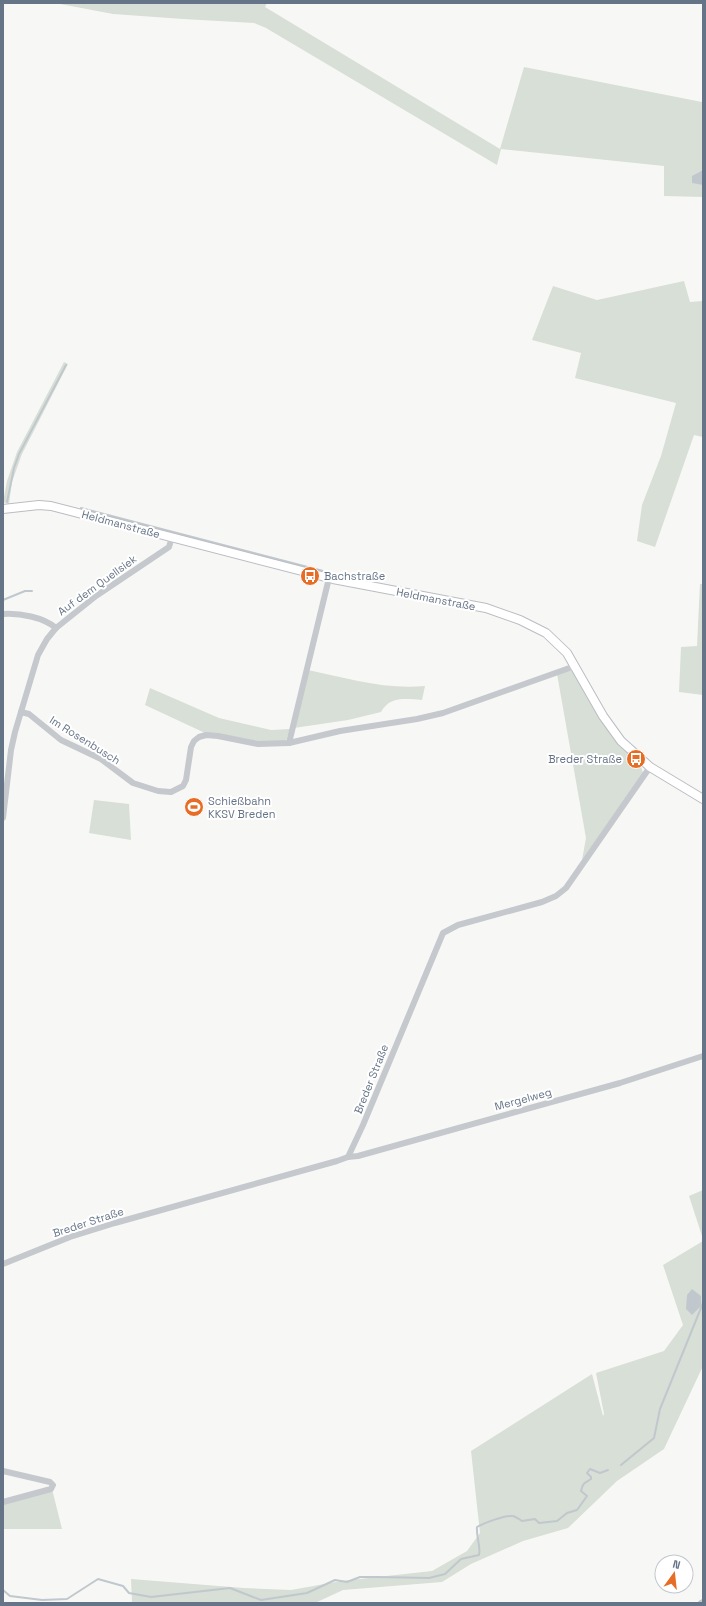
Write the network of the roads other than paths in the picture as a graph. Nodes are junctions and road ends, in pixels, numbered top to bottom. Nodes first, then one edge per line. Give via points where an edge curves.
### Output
1 (3, 509) edge
2 (172, 537) junction
3 (329, 578) junction
4 (3, 614) edge
5 (56, 628) junction
6 (575, 666) junction
7 (21, 712) junction
8 (289, 743) junction
9 (650, 767) junction
10 (703, 799) edge
11 (3, 818) edge
12 (703, 1056) edge
13 (348, 1156) junction
14 (3, 1264) edge
15 (3, 1471) edge
16 (3, 1502) edge

1 - 2 main road, Heldmanstraße via 51,506
2 - 3 main road, Heldmanstraße
2 - 5 street, Auf dem Quellsiek via 164,550 96,596
3 - 6 main road, Heldmanstraße via 503,613 546,633 567,653
3 - 8 street
4 - 5 street via 30,617
5 - 7 street, Auf dem Quellsiek via 42,648
6 - 8 street via 443,713 340,731
6 - 9 main road, Heldmanstraße via 603,716 621,741
7 - 8 street, Im Rosenbusch via 29,714 61,740 101,759 133,783 158,791 171,792 183,786 191,748 199,736 218,736 258,744
7 - 11 street, Auf dem Quellsiek via 11,750
9 - 10 main road, Heldmanstraße
9 - 13 street, Breder Straße via 566,888 542,902 458,925 443,933
12 - 13 street, Mergelweg via 620,1083 358,1156
13 - 14 street, Breder Straße via 70,1237
15 - 16 street via 50,1482 53,1485 51,1489

